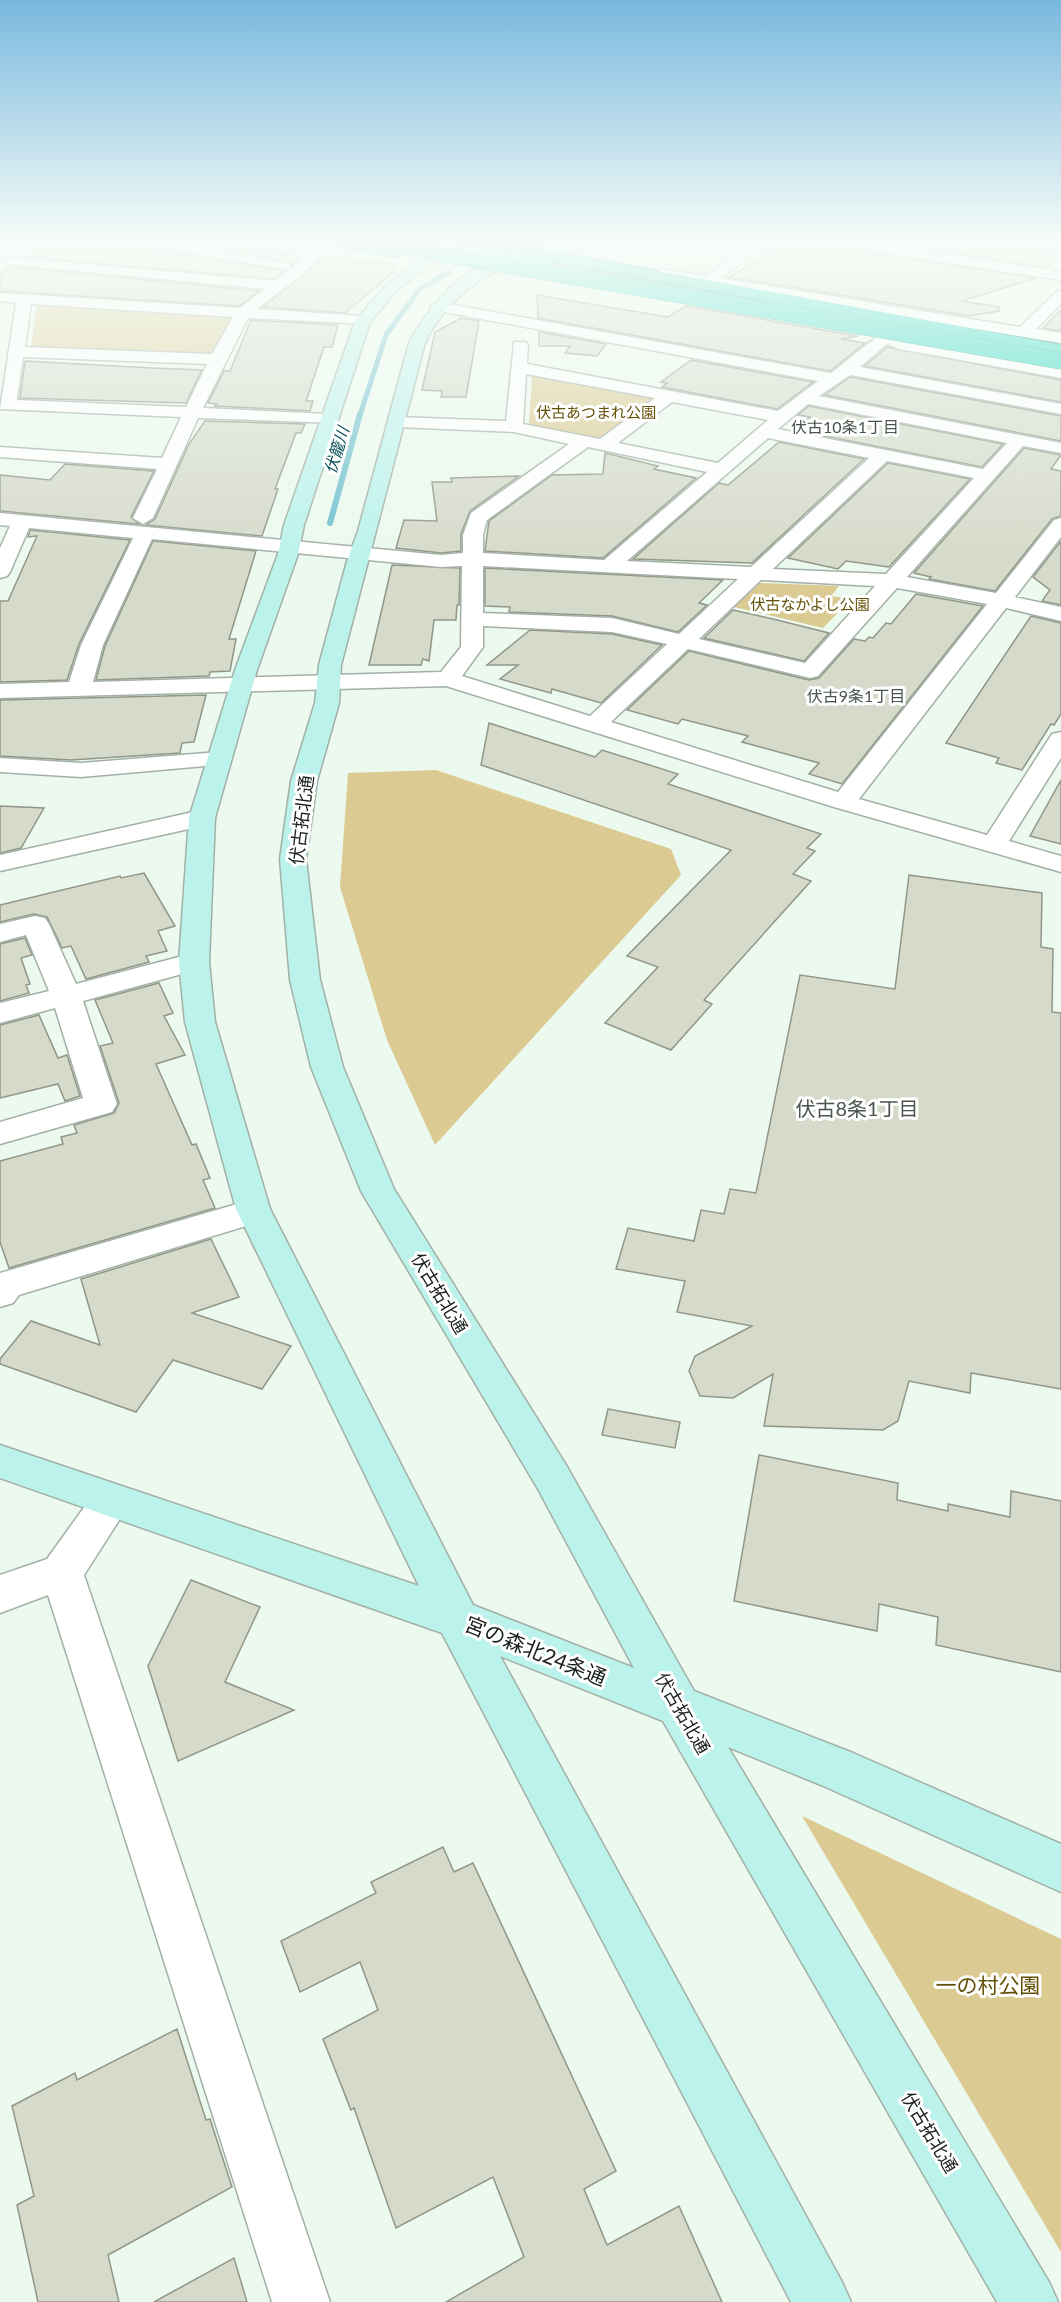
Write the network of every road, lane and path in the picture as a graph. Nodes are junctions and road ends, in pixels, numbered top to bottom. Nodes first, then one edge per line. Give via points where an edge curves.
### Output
1 (17, 346) edge
2 (224, 346) edge
3 (354, 346) edge
4 (416, 346) edge
5 (520, 346) edge
6 (672, 346) edge
7 (877, 346) edge
8 (913, 346) edge
9 (940, 346) edge
10 (977, 346) edge
11 (1034, 346) edge
12 (1037, 346) edge
13 (1061, 351) edge
14 (16, 352) junction
15 (217, 359) junction
16 (1061, 361) edge
17 (1061, 366) edge
18 (519, 368) junction
19 (1061, 373) edge
20 (841, 374) junction
21 (669, 396) junction
22 (804, 398) junction
23 (4, 405) edge
24 (1061, 409) edge
25 (194, 413) junction
26 (782, 417) junction
27 (329, 418) junction
28 (397, 422) junction
29 (514, 427) junction
30 (765, 432) junction
31 (1019, 440) junction
32 (594, 443) junction
33 (1061, 448) edge
34 (0, 453) edge
35 (883, 455) junction
36 (169, 464) junction
37 (721, 469) junction
38 (987, 475) junction
39 (0, 505) edge
40 (0, 519) edge
41 (22, 521) junction
42 (1061, 524) edge
43 (144, 525) junction
44 (291, 538) junction
45 (362, 546) junction
46 (473, 559) junction
47 (609, 566) junction
48 (0, 572) edge
49 (754, 574) junction
50 (892, 581) junction
51 (1003, 601) junction
52 (1061, 614) edge
53 (472, 619) junction
54 (681, 641) junction
55 (448, 680) junction
56 (330, 682) junction
57 (242, 683) junction
58 (79, 688) junction
59 (0, 691) edge
60 (595, 724) junction
61 (1061, 739) edge
62 (219, 759) junction
63 (0, 765) edge
64 (843, 802) junction
65 (202, 818) junction
66 (993, 845) junction
67 (0, 863) edge
68 (1061, 864) edge
69 (0, 933) edge
70 (194, 962) junction
71 (66, 995) junction
72 (0, 1013) edge
73 (0, 1133) edge
74 (254, 1211) junction
75 (0, 1293) edge
76 (0, 1461) edge
77 (112, 1500) junction
78 (62, 1572) junction
79 (0, 1594) edge
80 (458, 1619) junction
81 (679, 1707) junction
82 (1061, 1868) edge
83 (301, 2302) edge
84 (822, 2302) edge
85 (1029, 2302) edge

1 - 14 street
2 - 15 street
3 - 27 street
4 - 28 street, 伏古拓北通
5 - 18 street
6 - 20 street
7 - 20 street
8 - 19 street
9 - 17 highway
10 - 16 highway, bridge
11 - 13 highway
12 - 13 highway
14 - 15 street
14 - 23 street
15 - 25 street
18 - 21 street
18 - 29 street
20 - 22 street
20 - 24 street
21 - 26 street
21 - 32 street
22 - 26 street
22 - 31 street
23 - 25 street
25 - 27 street
25 - 36 street
26 - 30 street
27 - 44 street
28 - 29 street
28 - 45 street, 伏古拓北通
29 - 32 street
30 - 35 street
30 - 37 street
31 - 33 street
31 - 38 street
32 - 37 street
32 - 46 street via 478,517
34 - 36 street
35 - 38 street
35 - 49 street
36 - 43 street
37 - 47 street
38 - 50 street
39 - 43 street
40 - 41 street
41 - 43 street
41 - 48 street
42 - 51 street
43 - 44 street
43 - 58 street via 92,645
44 - 45 street
44 - 57 street
45 - 46 street via 441,561
45 - 56 street, 伏古拓北通 via 330,664
46 - 47 street
46 - 53 street
47 - 49 street
49 - 50 street
49 - 54 street
50 - 51 street
50 - 54 street via 810,672
51 - 52 street
51 - 64 street
53 - 54 street via 612,625
53 - 55 street via 472,647
54 - 60 street
55 - 56 street
55 - 60 street
56 - 57 street
56 - 81 street, 伏古拓北通 via 304,781 293,859 305,980 327,1067 378,1191 552,1477
57 - 58 street
57 - 62 street
58 - 59 street
60 - 64 street
61 - 66 street
62 - 63 street via 81,770
62 - 65 street
64 - 66 street
65 - 67 street
65 - 70 street
66 - 68 street
69 - 71 street via 35,924
70 - 71 street
70 - 74 street via 200,1022
71 - 72 street
71 - 73 street via 101,1104
74 - 75 street via 6,1285
74 - 80 street
76 - 77 street, 宮の森北24条通
77 - 78 street
77 - 80 street, 宮の森北24条通
78 - 79 street
78 - 83 street
80 - 81 street, 宮の森北24条通
80 - 84 street
81 - 82 street, 宮の森北24条通 via 837,1769
81 - 85 street, 伏古拓北通

